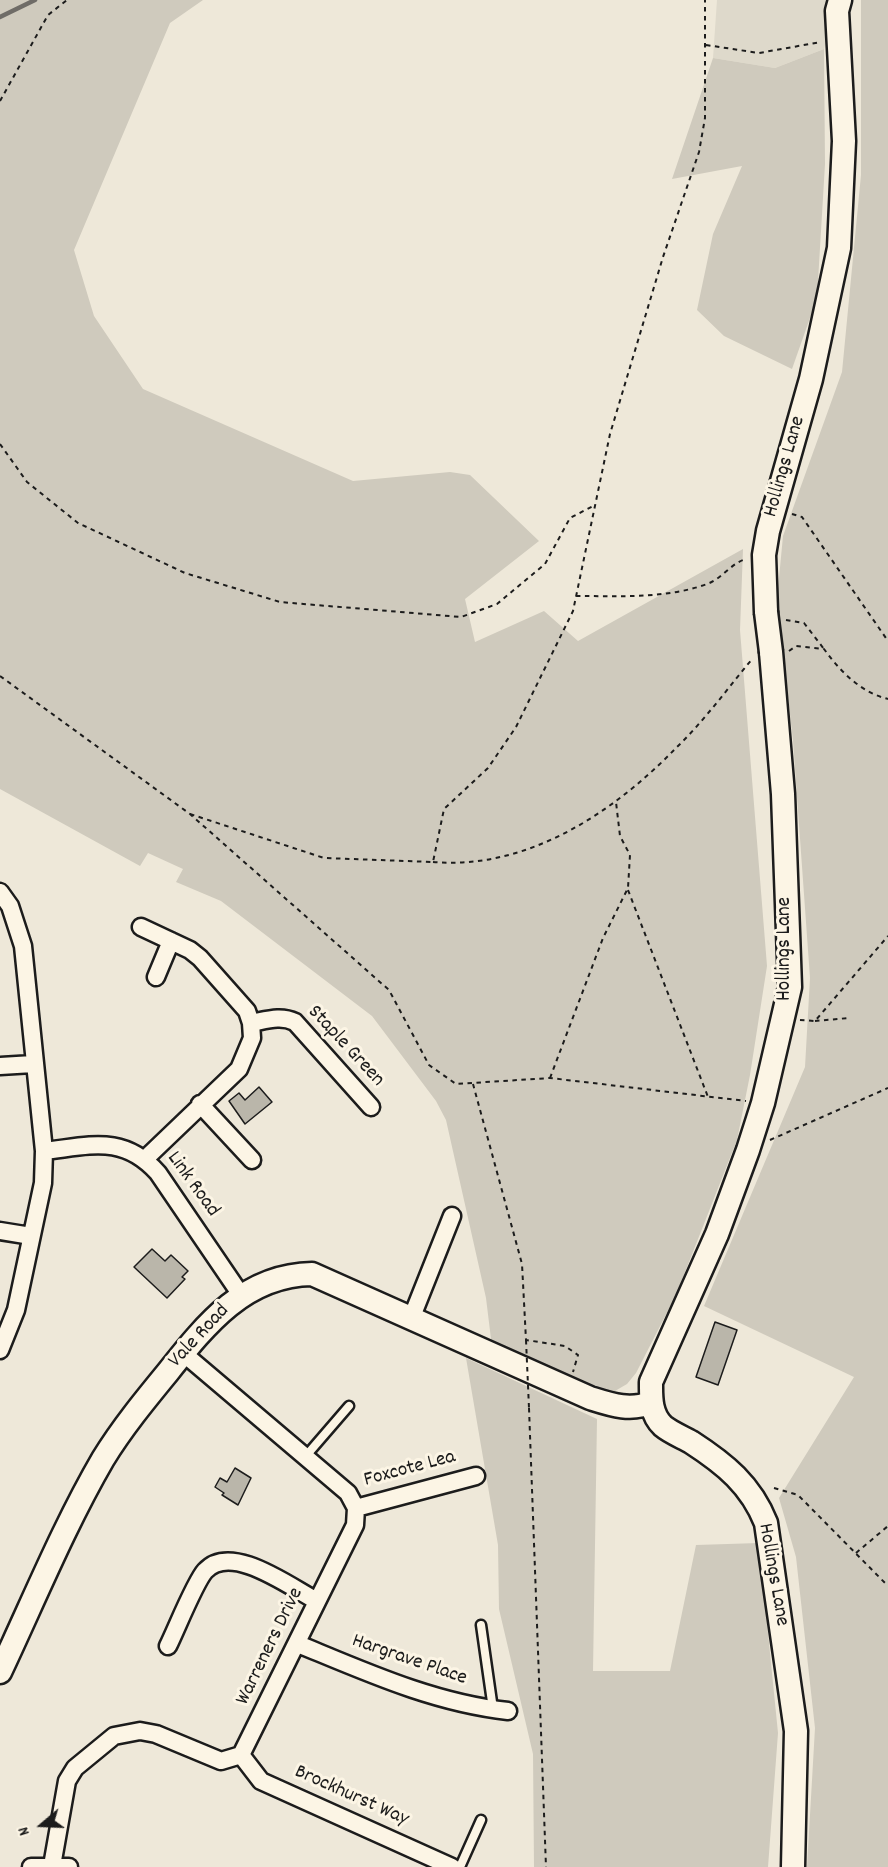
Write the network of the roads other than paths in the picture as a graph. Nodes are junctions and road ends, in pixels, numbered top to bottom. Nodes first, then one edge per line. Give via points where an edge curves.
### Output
1 (840, 0) edge
2 (0, 892) edge
3 (141, 927) dead end
4 (171, 941) junction
5 (156, 977) dead end
6 (251, 1023) junction
7 (33, 1064) junction
8 (0, 1066) edge
9 (200, 1104) junction
10 (371, 1107) dead end
11 (44, 1151) junction
12 (145, 1159) junction
13 (252, 1160) dead end
14 (452, 1216) dead end
15 (0, 1231) edge
16 (31, 1236) junction
17 (241, 1295) junction
18 (411, 1319) junction
19 (0, 1350) edge
20 (183, 1353) junction
21 (651, 1402) junction
22 (349, 1406) dead end
23 (305, 1457) junction
24 (476, 1476) dead end
25 (356, 1508) junction
26 (317, 1601) junction
27 (481, 1625) dead end
28 (298, 1644) junction
29 (168, 1646) dead end
30 (0, 1672) edge
31 (501, 1710) joint
32 (241, 1755) junction
33 (481, 1820) dead end
34 (60, 1866) edge
35 (31, 1867) edge
36 (452, 1867) edge
37 (460, 1867) edge
38 (793, 1867) edge

1 - 21 street, Hollings Lane, bridge via 837,11 844,141 839,248 811,379 764,555 773,620 767,656 783,794 790,987 785,1019 748,1150 717,1234 651,1382
2 - 7 street via 10,906 23,946
3 - 4 street
4 - 5 street
4 - 6 street via 200,958 239,998
6 - 9 street via 252,1038 239,1069
6 - 10 street, Staple Green via 276,1018 295,1022
7 - 8 street
7 - 11 street
9 - 12 street
9 - 13 street
11 - 12 street, Link Road via 119,1146
11 - 16 street via 43,1183
12 - 17 street, Link Road
14 - 18 street
15 - 16 street
16 - 19 street via 16,1310
17 - 18 street, Vale Road via 293,1275 312,1274
17 - 20 street, Vale Road via 204,1326
18 - 21 street, Vale Road via 604,1403 623,1407
20 - 23 street
20 - 30 street, Vale Road via 126,1424 103,1460
21 - 38 street, Hollings Lane via 662,1425 720,1461 740,1479 758,1502 766,1523 796,1731
22 - 23 lane
23 - 25 street via 348,1493
24 - 25 street, Foxcote Lea
25 - 26 street, Warreners Drive via 355,1525
26 - 28 street, Warreners Drive
26 - 29 street via 241,1562 227,1560 204,1571
27 - 31 lane
28 - 31 street, Hargrave Place via 406,1688
28 - 32 street, Warreners Drive
32 - 34 street via 221,1761 156,1734 140,1731 114,1736 75,1768 67,1782
32 - 36 street, Brockhurst Way via 261,1781
33 - 37 lane
34 - 35 street

